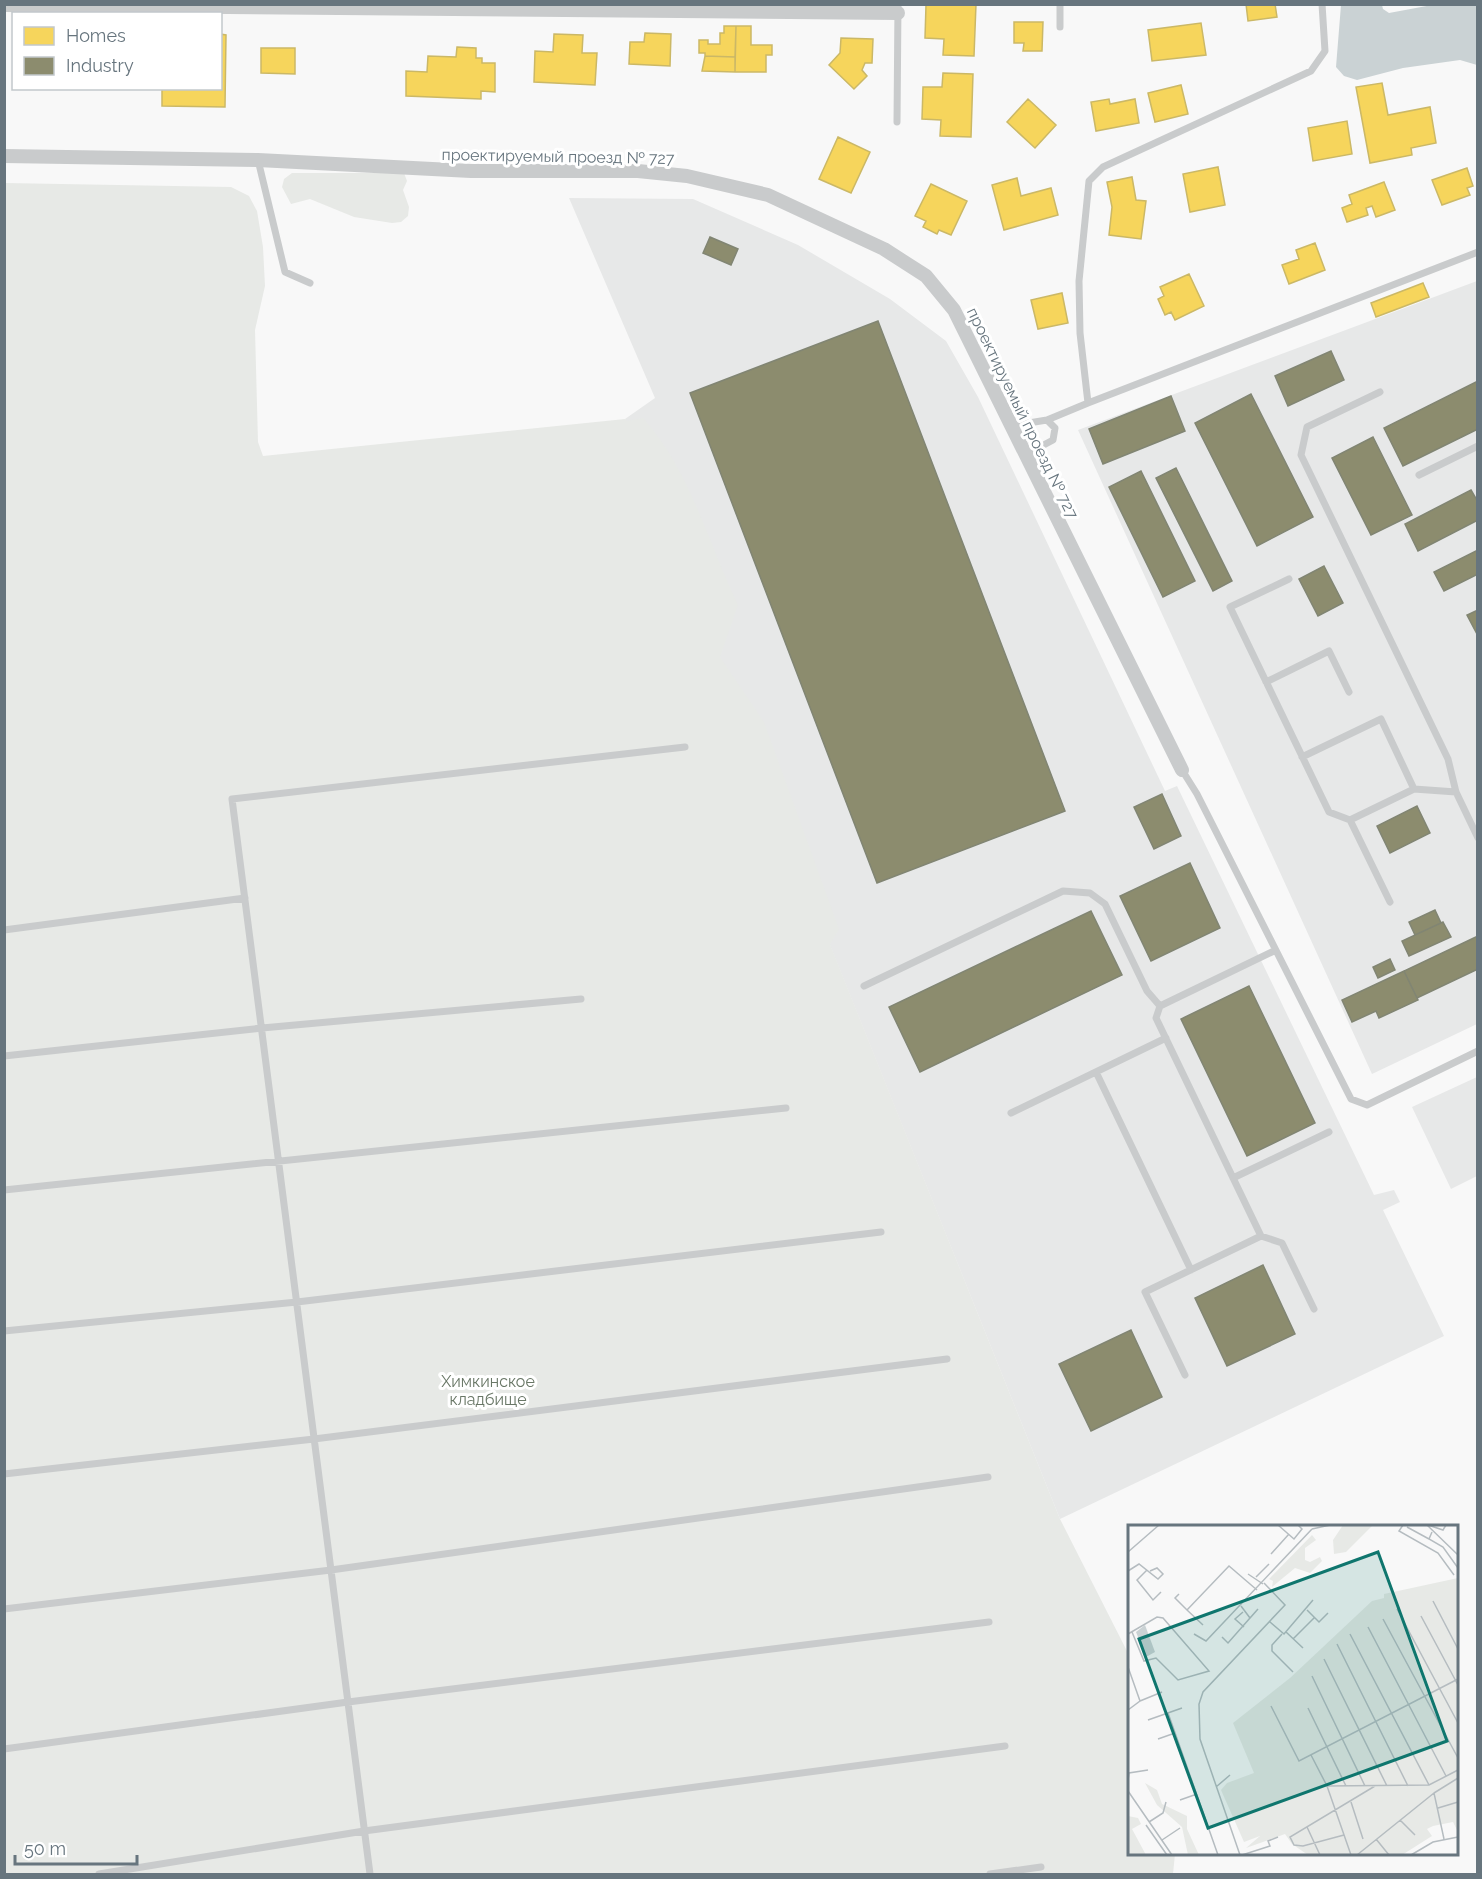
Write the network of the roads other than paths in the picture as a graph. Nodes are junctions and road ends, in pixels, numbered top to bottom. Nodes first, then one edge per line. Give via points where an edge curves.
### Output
1 (1060, 4) edge
2 (1322, 4) edge
3 (4, 5) edge
4 (261, 6) edge
5 (425, 7) edge
6 (579, 7) edge
7 (740, 8) edge
8 (898, 9) edge
9 (1060, 27) dead end
10 (897, 122) dead end
11 (4, 156) edge
12 (258, 160) junction
13 (1478, 252) edge
14 (310, 283) dead end
15 (1380, 392) dead end
16 (1088, 403) junction
17 (1047, 420) junction
18 (1010, 426) junction
19 (1478, 446) edge
20 (1025, 455) junction
21 (1419, 475) dead end
22 (1289, 579) dead end
23 (1266, 682) junction
24 (1349, 692) dead end
25 (685, 747) dead end
26 (1302, 757) junction
27 (1182, 771) joint
28 (1414, 789) junction
29 (1456, 792) junction
30 (1350, 820) junction
31 (1478, 837) edge
32 (245, 898) junction
33 (1390, 902) dead end
34 (4, 930) edge
35 (1274, 951) junction
36 (864, 986) dead end
37 (581, 999) dead end
38 (1160, 1006) junction
39 (262, 1028) junction
40 (1166, 1038) junction
41 (1478, 1051) edge
42 (4, 1056) edge
43 (1096, 1072) junction
44 (786, 1108) dead end
45 (1011, 1113) dead end
46 (1329, 1132) dead end
47 (279, 1163) junction
48 (1233, 1179) junction
49 (4, 1190) edge
50 (881, 1232) dead end
51 (1261, 1236) junction
52 (1191, 1270) junction
53 (297, 1302) junction
54 (1314, 1309) dead end
55 (4, 1331) edge
56 (947, 1359) dead end
57 (1185, 1375) dead end
58 (314, 1439) junction
59 (4, 1474) edge
60 (988, 1476) dead end
61 (331, 1570) junction
62 (4, 1609) edge
63 (989, 1622) dead end
64 (348, 1702) junction
65 (1005, 1746) dead end
66 (4, 1749) edge
67 (364, 1831) junction
68 (1041, 1867) dead end
69 (99, 1875) edge
70 (370, 1875) edge
71 (990, 1875) edge

1 - 9 lane
2 - 16 lane via 1325,51 1311,71 1103,167 1089,181 1079,281
3 - 4 street
4 - 5 street
5 - 6 street
6 - 7 street
7 - 8 street
8 - 10 lane
11 - 12 street, проектируемый проезд № 727
12 - 14 lane via 285,273
12 - 18 street, проектируемый проезд № 727 via 471,171 638,171 687,176 768,195 884,249 926,276 954,310
13 - 16 lane
15 - 29 lane via 1307,428 1301,455 1448,759
16 - 17 lane
17 - 18 lane
17 - 20 lane via 1055,428 1053,440
18 - 20 street, проектируемый проезд № 727
19 - 21 lane
20 - 27 street, проектируемый проезд № 727
22 - 23 lane via 1230,607
23 - 24 lane via 1329,651
23 - 26 lane
25 - 32 lane via 232,799
26 - 28 lane via 1381,719
26 - 30 lane via 1329,813
27 - 35 lane
28 - 29 lane
28 - 30 lane
29 - 31 lane
30 - 33 lane
32 - 34 lane
32 - 39 lane
35 - 38 lane
35 - 41 lane via 1351,1099 1367,1105
36 - 38 lane via 1063,891 1090,893 1105,904 1147,991
37 - 39 lane
38 - 40 lane via 1156,1018
39 - 42 lane
39 - 47 lane
40 - 43 lane
40 - 48 lane
43 - 45 lane
43 - 52 lane
44 - 47 lane
46 - 48 lane
47 - 49 lane
47 - 53 lane
48 - 51 lane
50 - 53 lane
51 - 52 lane
51 - 54 lane via 1282,1243
52 - 57 lane via 1145,1292
53 - 55 lane
53 - 58 lane
56 - 58 lane
58 - 59 lane
58 - 61 lane
60 - 61 lane
61 - 62 lane
61 - 64 lane
63 - 64 lane
64 - 66 lane
64 - 67 lane
65 - 67 lane
67 - 69 lane
67 - 70 lane
68 - 71 lane

